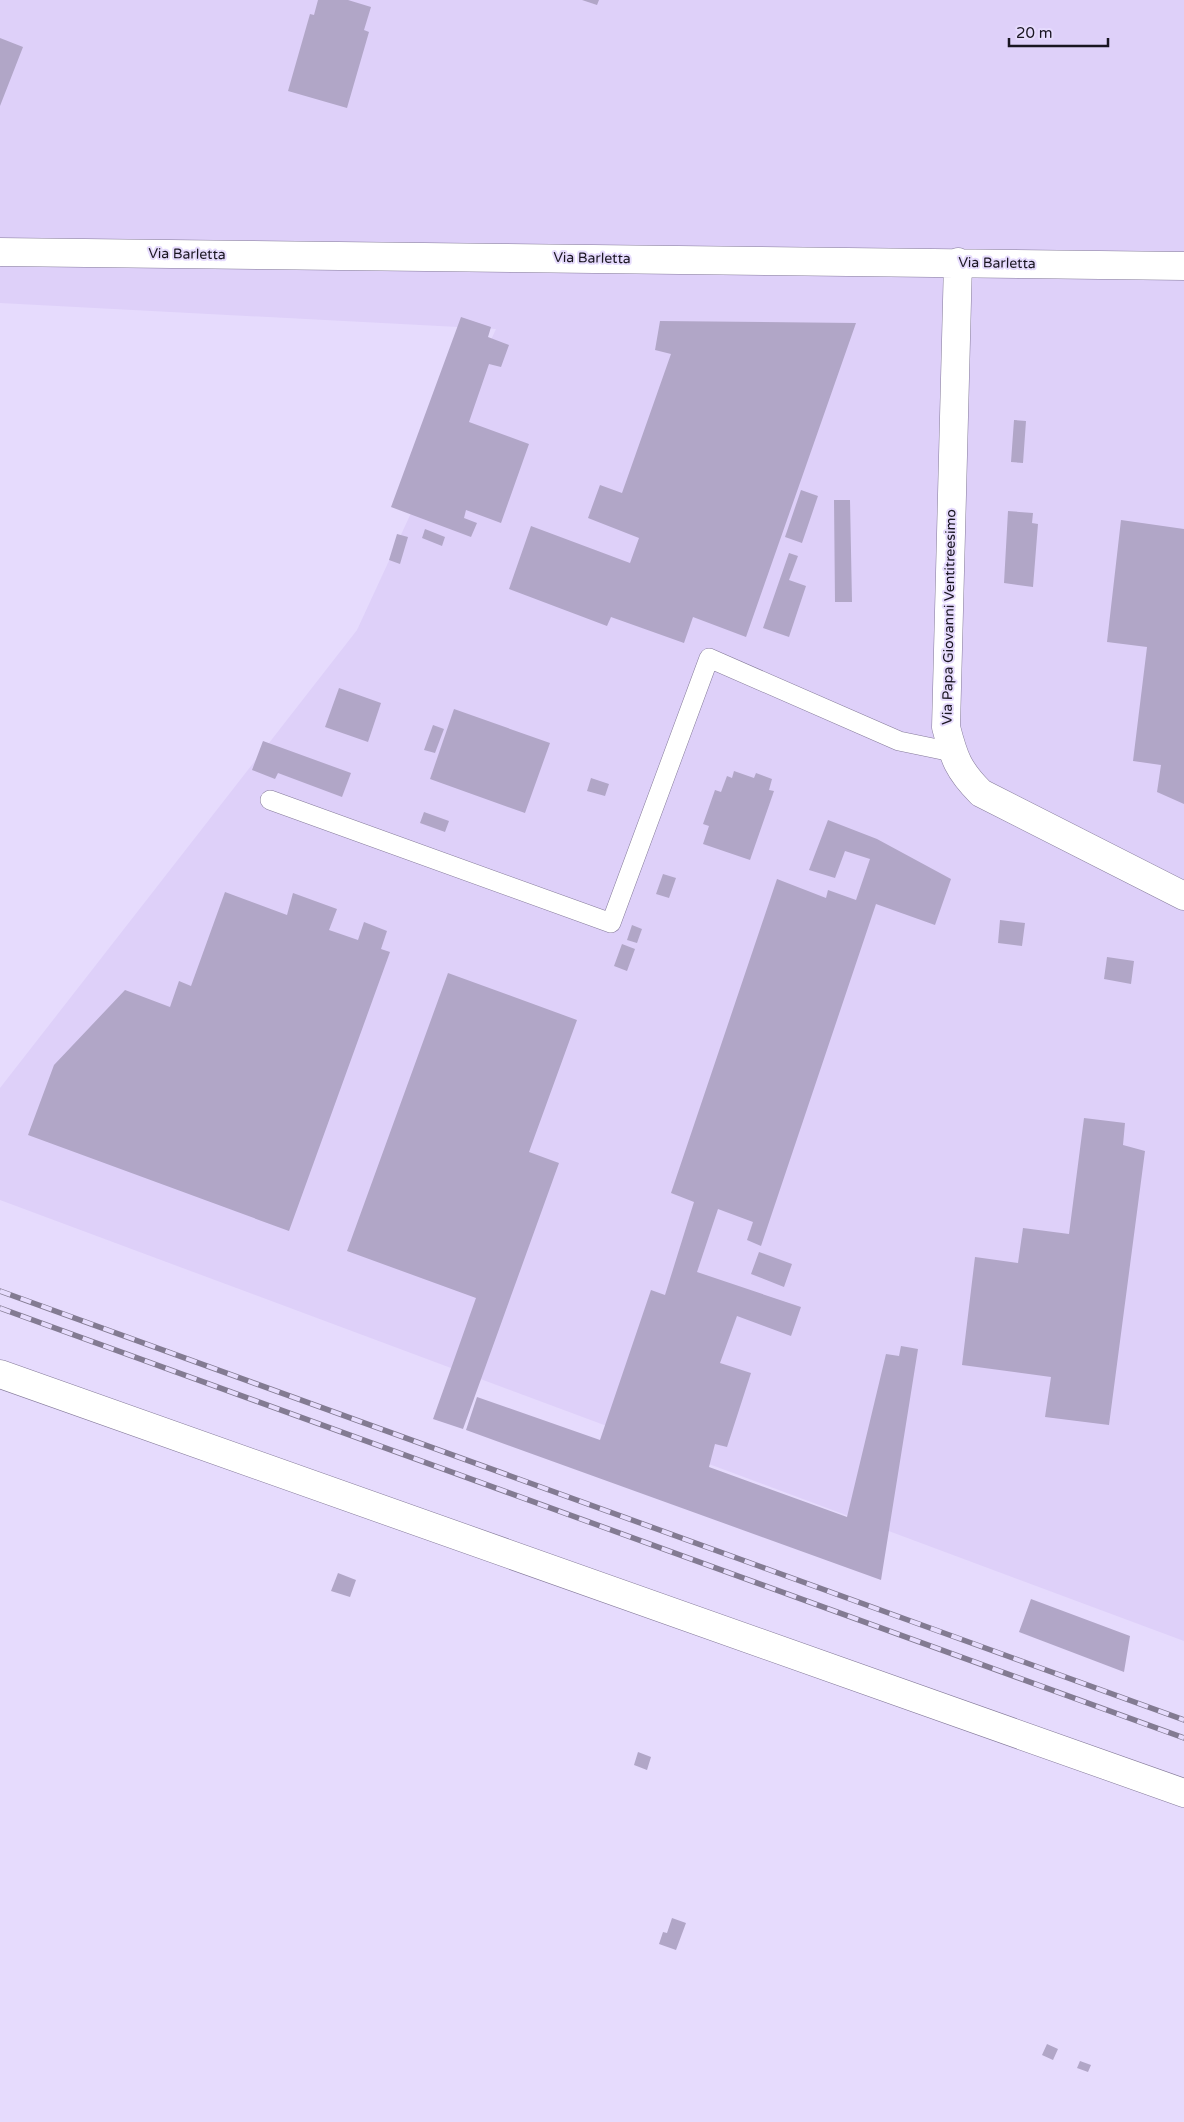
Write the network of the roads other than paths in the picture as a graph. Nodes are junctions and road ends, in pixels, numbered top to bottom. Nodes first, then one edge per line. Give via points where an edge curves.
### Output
1 (0, 252) edge
2 (958, 262) junction
3 (1184, 266) edge
4 (952, 752) junction
5 (270, 800) dead end
6 (1184, 896) edge
7 (0, 1374) edge
8 (1184, 1793) edge

1 - 2 street, Via Barletta
2 - 3 street, Via Barletta
2 - 4 street, Via Papa Giovanni Ventitreesimo via 946,727
4 - 5 lane via 899,741 709,658 611,923
4 - 6 street, Via Papa Giovanni Ventitreesimo via 964,776 981,793
7 - 8 street

